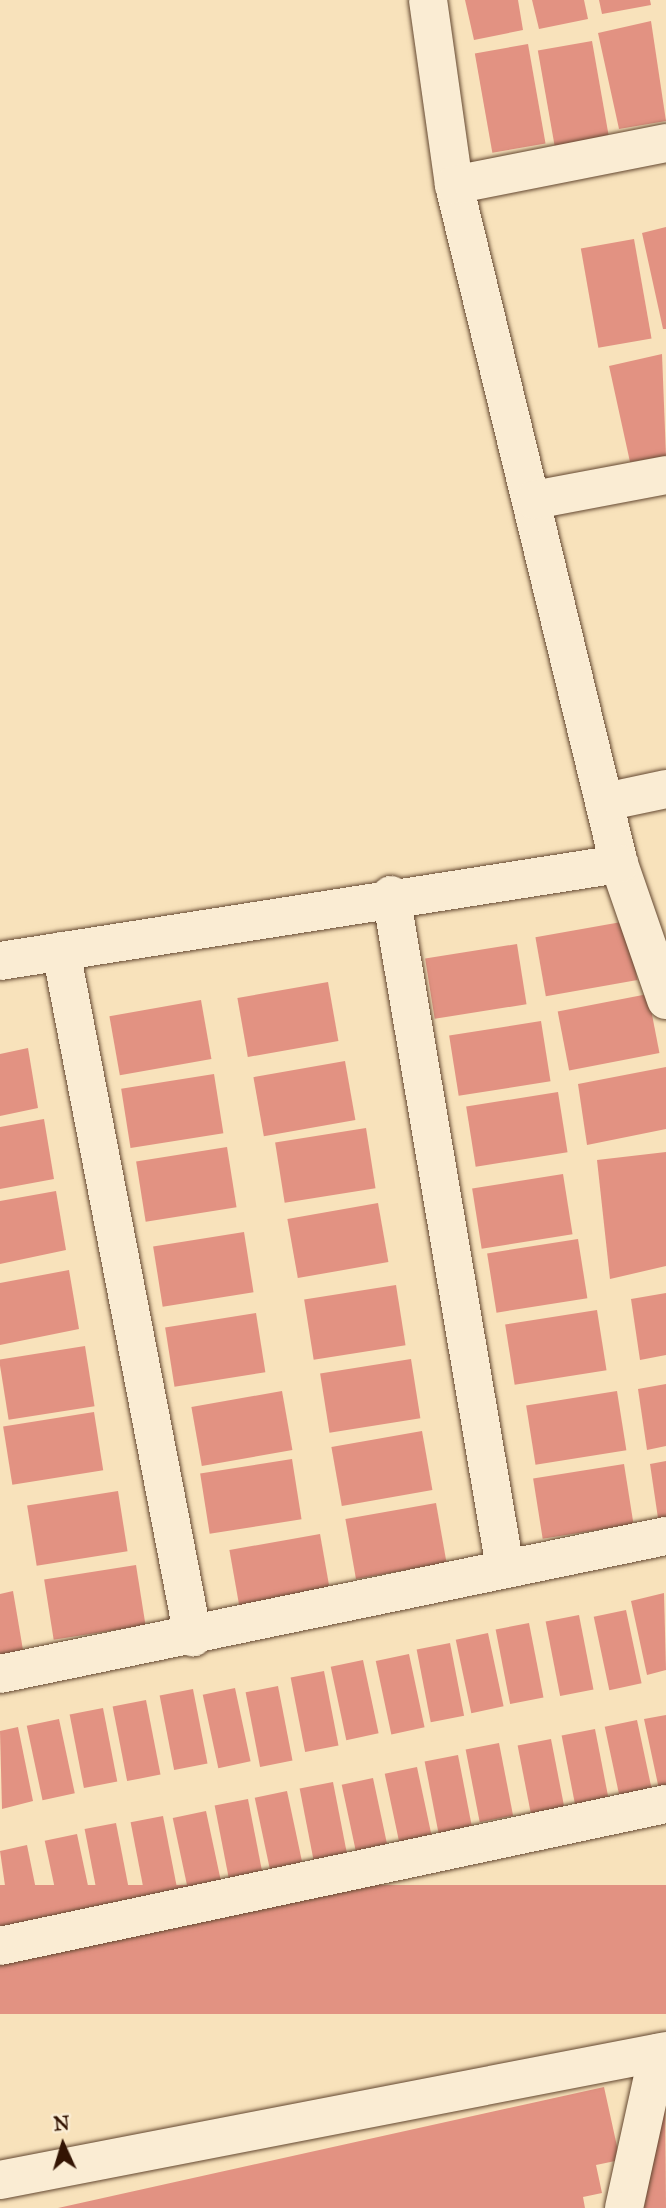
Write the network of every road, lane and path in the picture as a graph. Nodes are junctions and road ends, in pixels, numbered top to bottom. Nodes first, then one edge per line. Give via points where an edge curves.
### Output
1 (428, 0) edge
2 (666, 143) edge
3 (454, 185) junction
4 (666, 475) edge
5 (534, 500) junction
6 (666, 789) edge
7 (605, 802) junction
8 (619, 864) junction
9 (391, 895) junction
10 (61, 951) junction
11 (0, 961) edge
12 (666, 1000) edge
13 (666, 1536) edge
14 (505, 1568) junction
15 (192, 1637) junction
16 (0, 1674) edge
17 (666, 1804) edge
18 (0, 1945) edge
19 (662, 2052) edge
20 (0, 2180) edge
21 (624, 2208) edge

1 - 3 street
2 - 3 street
3 - 5 street
4 - 5 street
5 - 7 street
6 - 7 street
7 - 8 street
8 - 9 street
8 - 12 street
9 - 10 street
9 - 14 street
10 - 11 street
10 - 15 street
13 - 14 street
14 - 15 street
15 - 16 street
17 - 18 street
19 - 20 street
19 - 21 street

